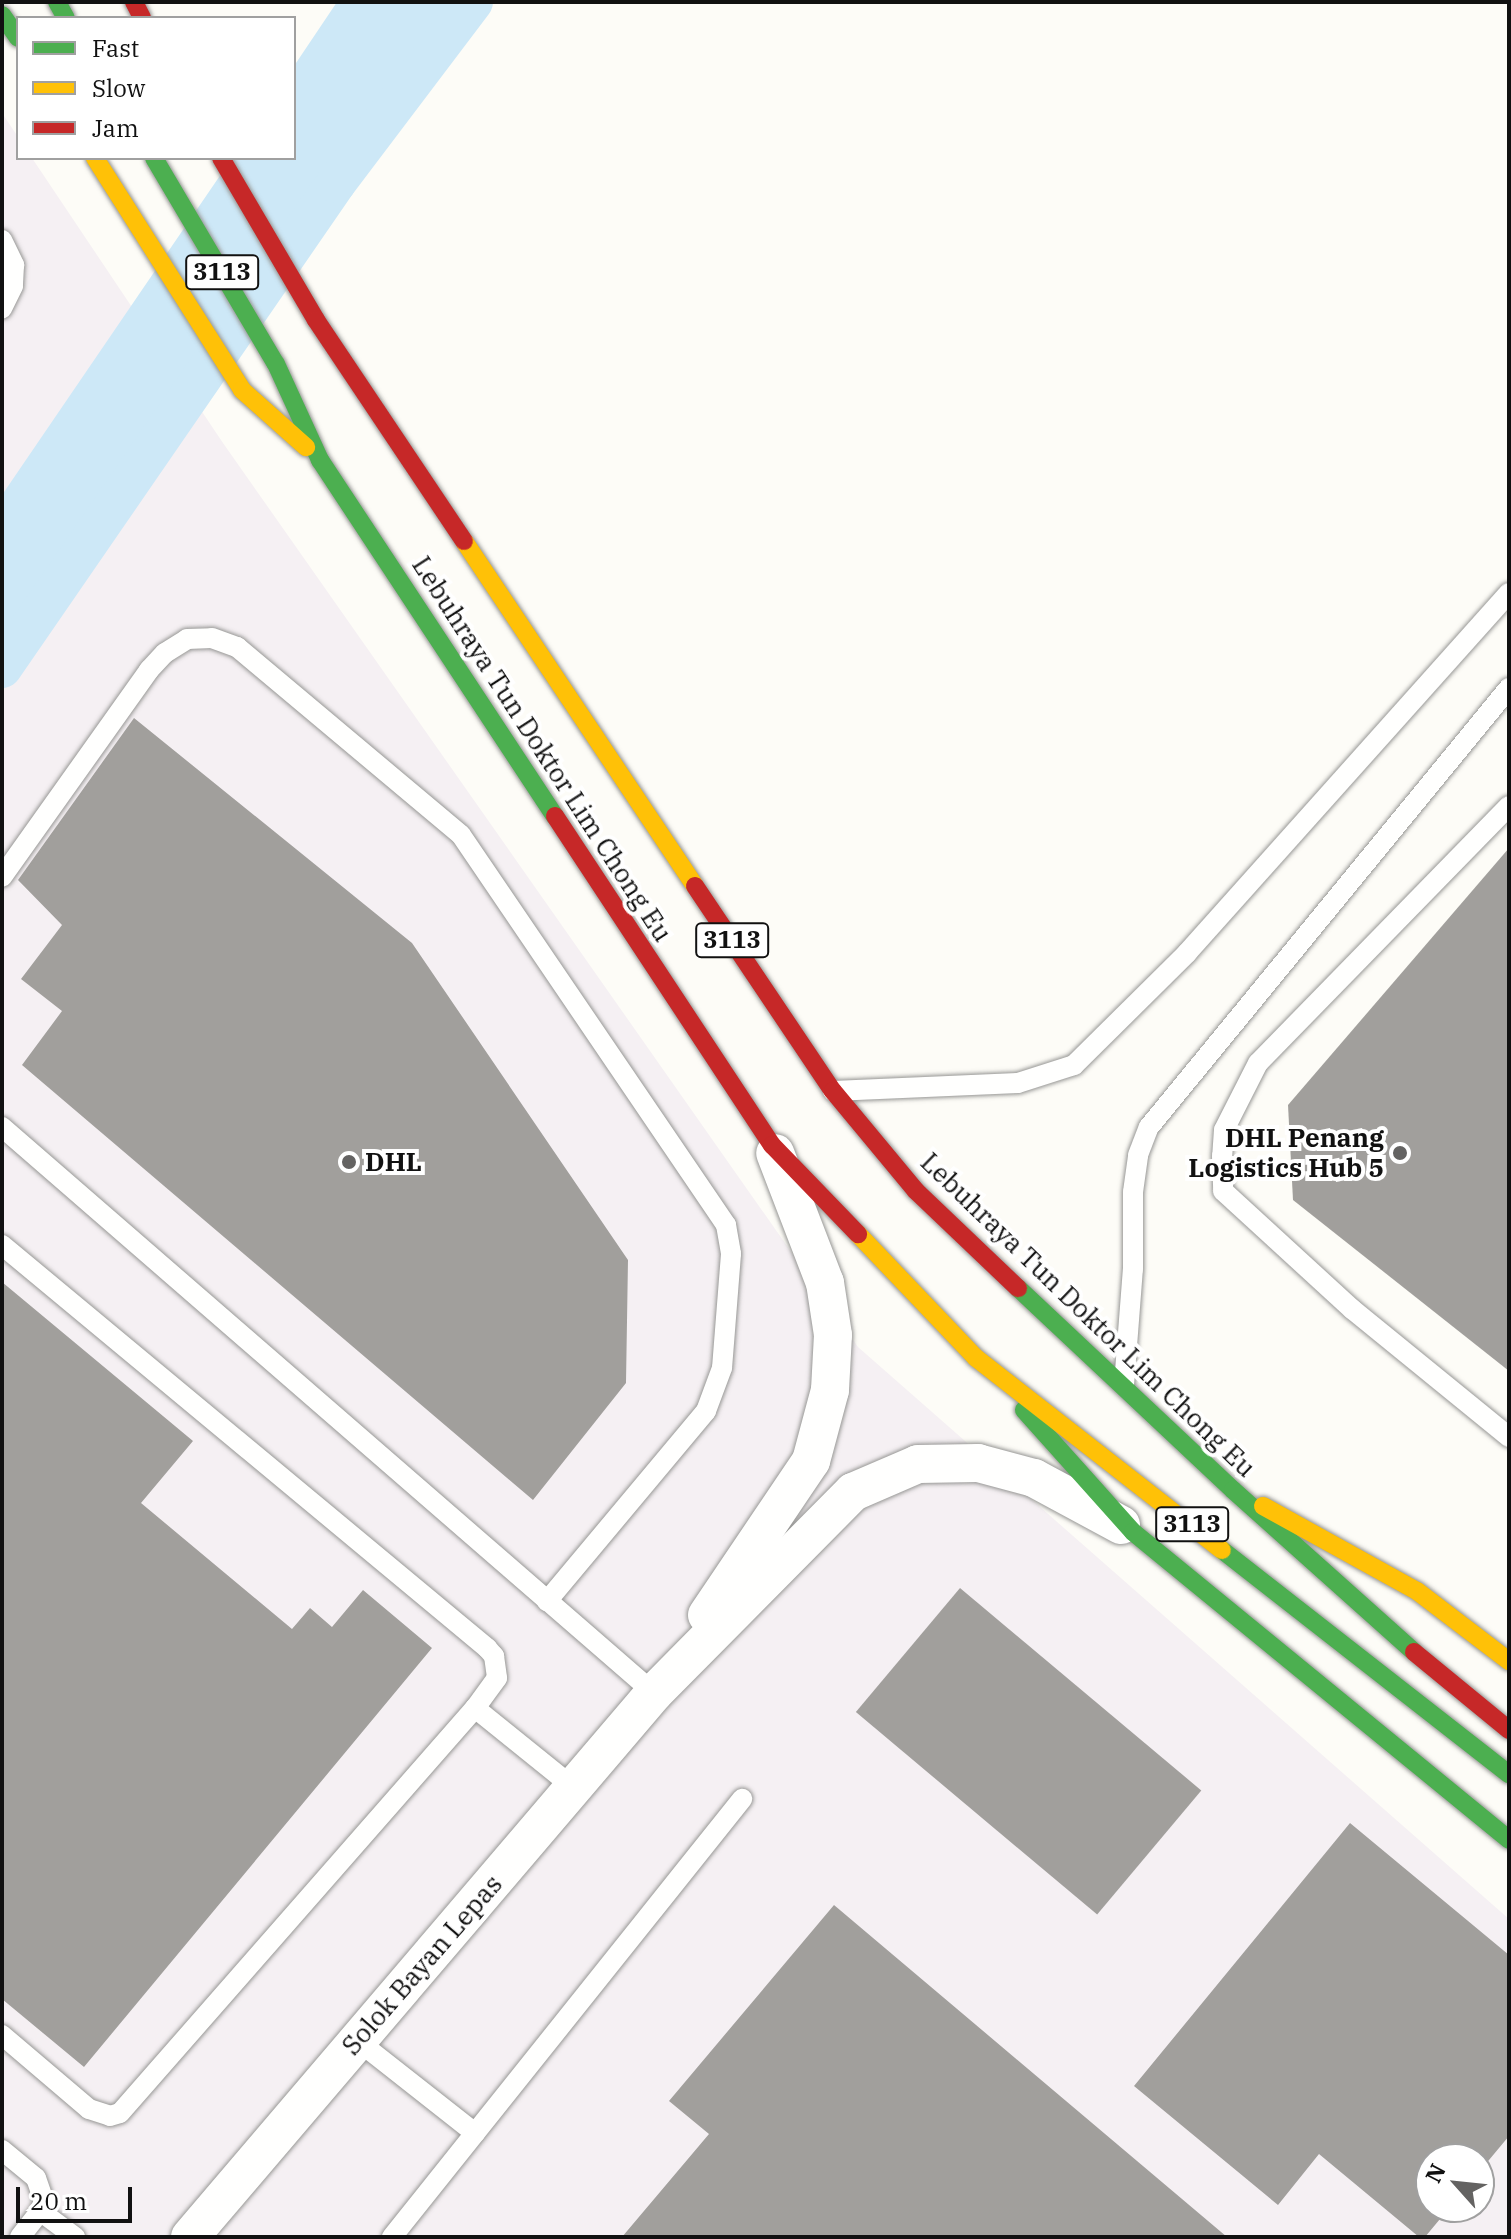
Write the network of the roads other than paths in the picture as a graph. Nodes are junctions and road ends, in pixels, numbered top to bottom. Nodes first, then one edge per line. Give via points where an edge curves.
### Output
1 (2, 15) edge
2 (16, 35) edge
3 (96, 160) edge
4 (155, 160) edge
5 (222, 160) edge
6 (2, 240) edge
7 (2, 309) edge
8 (320, 460) junction
9 (1509, 593) edge
10 (1509, 688) edge
11 (1509, 806) edge
12 (2, 877) edge
13 (833, 1091) junction
14 (2, 1127) edge
15 (772, 1145) junction
16 (2, 1245) edge
17 (976, 1358) junction
18 (1124, 1387) junction
19 (1509, 1437) edge
20 (1233, 1490) junction
21 (1133, 1532) junction
22 (547, 1601) junction
23 (1509, 1661) edge
24 (654, 1693) junction
25 (475, 1708) junction
26 (1509, 1730) edge
27 (1509, 1774) edge
28 (574, 1788) junction
29 (742, 1799) dead end
30 (1509, 1840) edge
31 (2, 2035) edge
32 (358, 2041) junction
33 (475, 2133) junction
34 (2, 2150) edge
35 (40, 2211) junction
36 (20, 2237) edge
37 (75, 2237) edge
38 (190, 2237) edge
39 (392, 2237) edge

1 - 2 main road
3 - 8 main road via 242,390
4 - 8 main road, Lebuhraya Tun Doktor Lim Chong Eu / 3113 via 276,364
5 - 13 main road, Lebuhraya Tun Doktor Lim Chong Eu / 3113 via 316,320
6 - 7 lane via 14,265 13,286
8 - 15 main road, Lebuhraya Tun Doktor Lim Chong Eu / 3113
9 - 13 lane via 1187,953 1074,1065 1018,1083
10 - 18 lane via 1149,1127 1133,1192
11 - 19 lane via 1258,1063 1224,1130 1222,1156 1223,1191 1352,1309
12 - 22 lane via 149,670 187,639 212,638 237,647 461,835 726,1225 731,1254 722,1368 706,1411
13 - 18 main road, Lebuhraya Tun Doktor Lim Chong Eu / 3113 via 916,1191
14 - 22 lane
15 - 17 main road, Lebuhraya Tun Doktor Lim Chong Eu / 3113
15 - 24 street, Solok Bayan Lepas via 825,1283 833,1335 830,1390 811,1461
16 - 25 lane via 487,1648 494,1656 497,1678
17 - 21 main road
17 - 27 main road, Lebuhraya Tun Doktor Lim Chong Eu / 3113
18 - 20 main road, Lebuhraya Tun Doktor Lim Chong Eu / 3113
20 - 23 main road via 1417,1591
20 - 26 main road, Lebuhraya Tun Doktor Lim Chong Eu / 3113
21 - 24 street, Solok Bayan Lepas via 1034,1478 978,1463 918,1464 853,1492
21 - 30 main road
22 - 24 lane
24 - 28 street, Solok Bayan Lepas
25 - 28 lane
25 - 31 lane via 120,2113 110,2116 89,2109
28 - 32 street, Solok Bayan Lepas
29 - 33 lane
32 - 33 lane
32 - 38 street, Solok Bayan Lepas
33 - 39 lane
34 - 35 lane via 36,2178 44,2201
35 - 36 lane
35 - 37 lane

